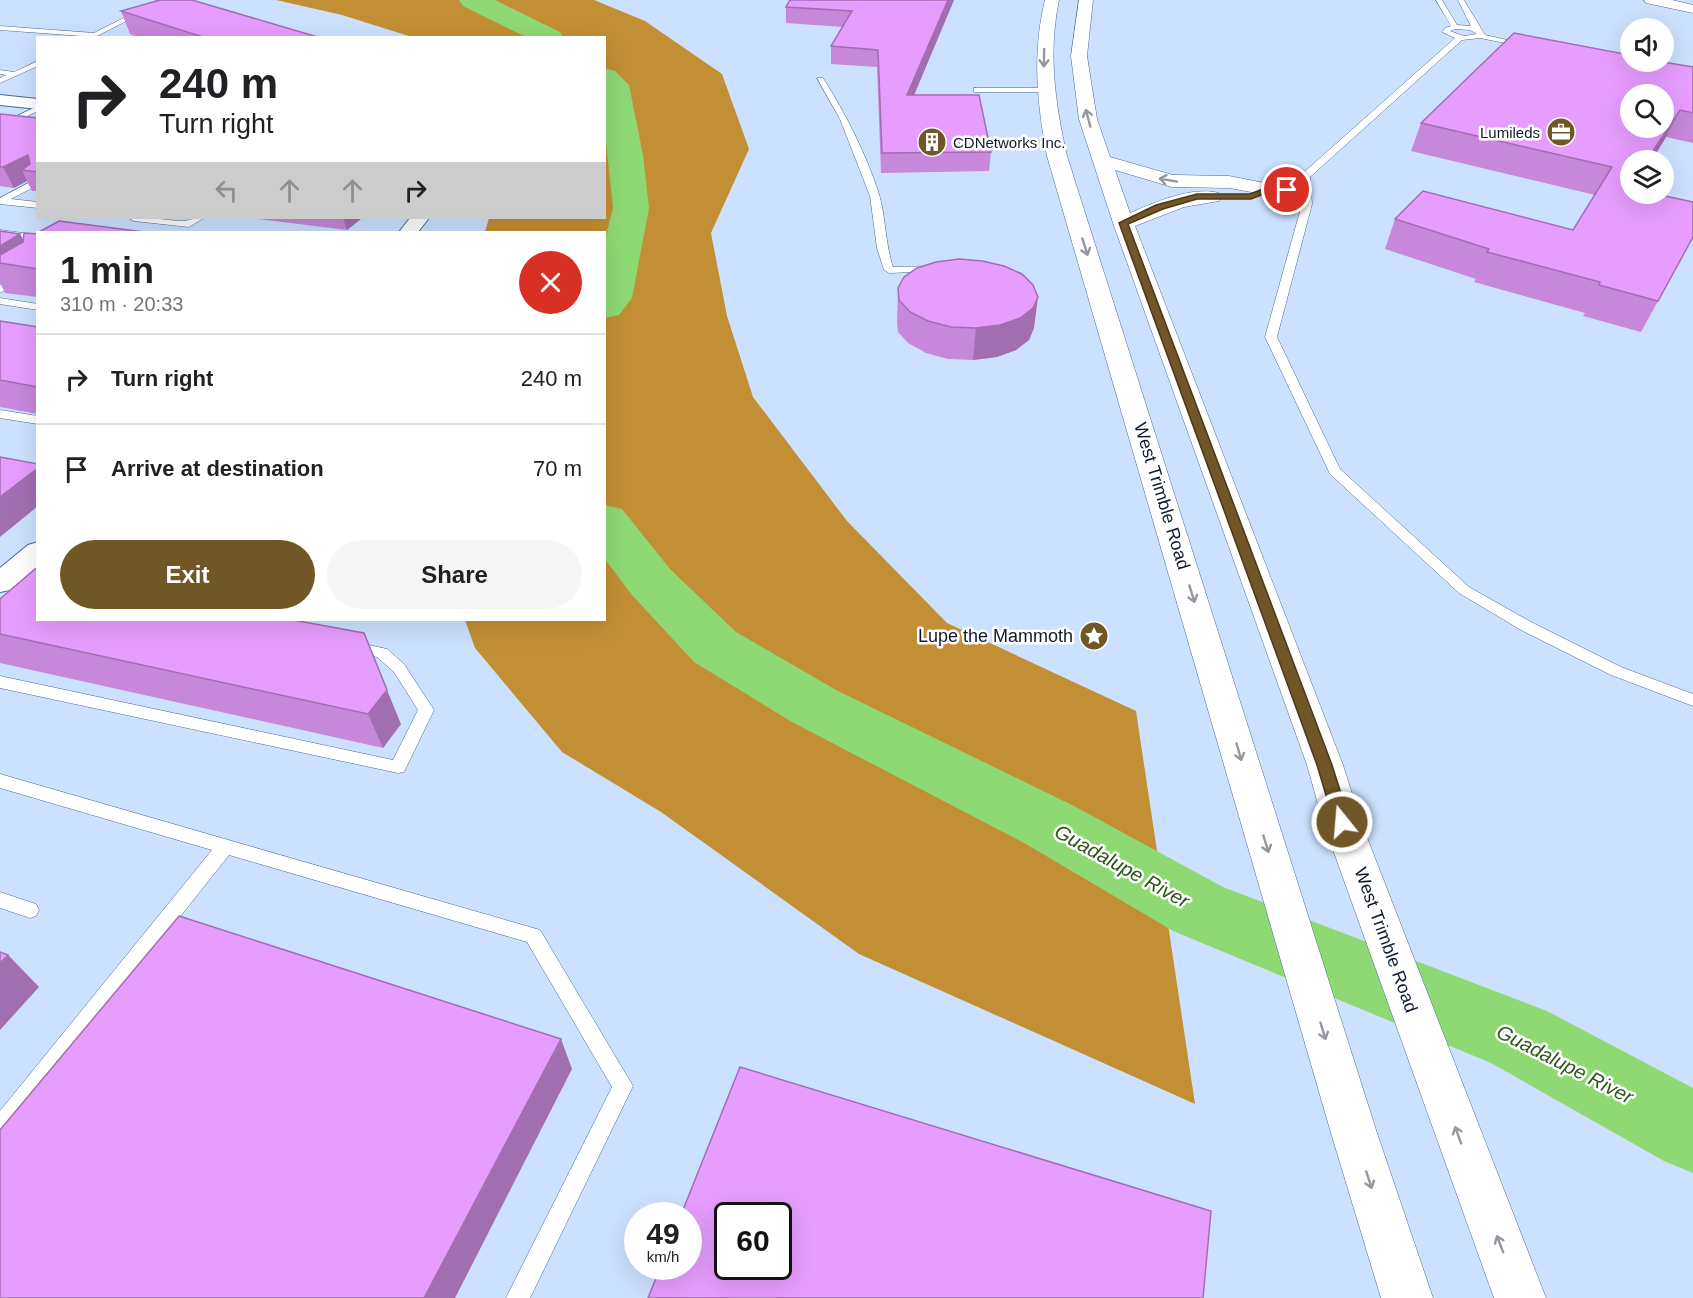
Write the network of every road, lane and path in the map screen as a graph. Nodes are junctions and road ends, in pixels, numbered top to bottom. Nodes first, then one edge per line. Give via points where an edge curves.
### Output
1 (161, 0) edge
2 (1052, 0) edge
3 (1086, 0) edge
4 (1440, 0) edge
5 (1461, 0) edge
6 (1651, 0) edge
7 (1683, 0) edge
8 (1693, 2) edge
9 (174, 3) edge
10 (1693, 9) edge
11 (0, 28) edge
12 (1458, 32) junction
13 (1479, 33) junction
14 (84, 36) edge
15 (96, 36) edge
16 (1530, 46) edge
17 (36, 64) edge
18 (0, 72) edge
19 (15, 74) junction
20 (820, 80) dead end
21 (0, 81) edge
22 (977, 90) dead end
23 (1045, 90) junction
24 (0, 100) edge
25 (36, 106) edge
26 (36, 107) edge
27 (0, 127) edge
28 (1101, 159) junction
29 (36, 182) edge
30 (1213, 189) junction
31 (1268, 189) joint
32 (1305, 191) junction
33 (1, 201) edge
34 (36, 205) edge
35 (143, 219) edge
36 (197, 219) edge
37 (419, 219) edge
38 (1123, 223) junction
39 (409, 231) edge
40 (0, 233) edge
41 (36, 238) edge
42 (36, 267) edge
43 (948, 269) edge
44 (0, 290) edge
45 (0, 301) edge
46 (36, 307) edge
47 (0, 414) edge
48 (36, 420) edge
49 (36, 553) edge
50 (13, 575) edge
51 (337, 643) edge
52 (0, 682) edge
53 (1693, 700) edge
54 (0, 781) edge
55 (224, 848) junction
56 (0, 900) edge
57 (30, 910) dead end
58 (0, 1128) edge
59 (518, 1298) edge
60 (1407, 1298) edge
61 (1521, 1298) edge

1 - 9 lane
1 - 15 lane
2 -> 23 main road, West Trimble Road via 1044,53
28 -> 3 main road, West Trimble Road via 1088,119 1079,56
4 - 12 lane
5 - 13 lane
6 - 10 main road
7 - 8 main road
11 - 14 lane
12 - 13 lane
12 - 13 lane
12 - 32 lane via 1305,176
13 - 16 lane
17 - 19 lane
18 - 19 lane
19 - 21 lane
20 - 43 lane via 844,119 875,196 889,270
22 - 23 lane
23 -> 60 main road, West Trimble Road via 1057,156
24 - 25 street
26 - 27 lane
30 -> 28 main road
28 - 38 main road, West Trimble Road
29 - 33 lane
30 - 31 main road via 1251,196
30 - 38 main road
31 - 32 lane
32 - 53 lane via 1306,204 1271,337 1334,471 1464,590 1616,671
33 - 34 lane
35 - 36 lane via 189,224
37 - 39 street
61 -> 38 main road, West Trimble Road
40 - 41 lane
42 - 44 lane
45 - 46 lane
47 - 48 lane
49 - 50 street
51 - 52 lane via 382,653 399,668 426,710 398,767
54 - 55 lane
55 - 58 lane
55 - 59 lane via 533,936 623,1086
56 - 57 lane

